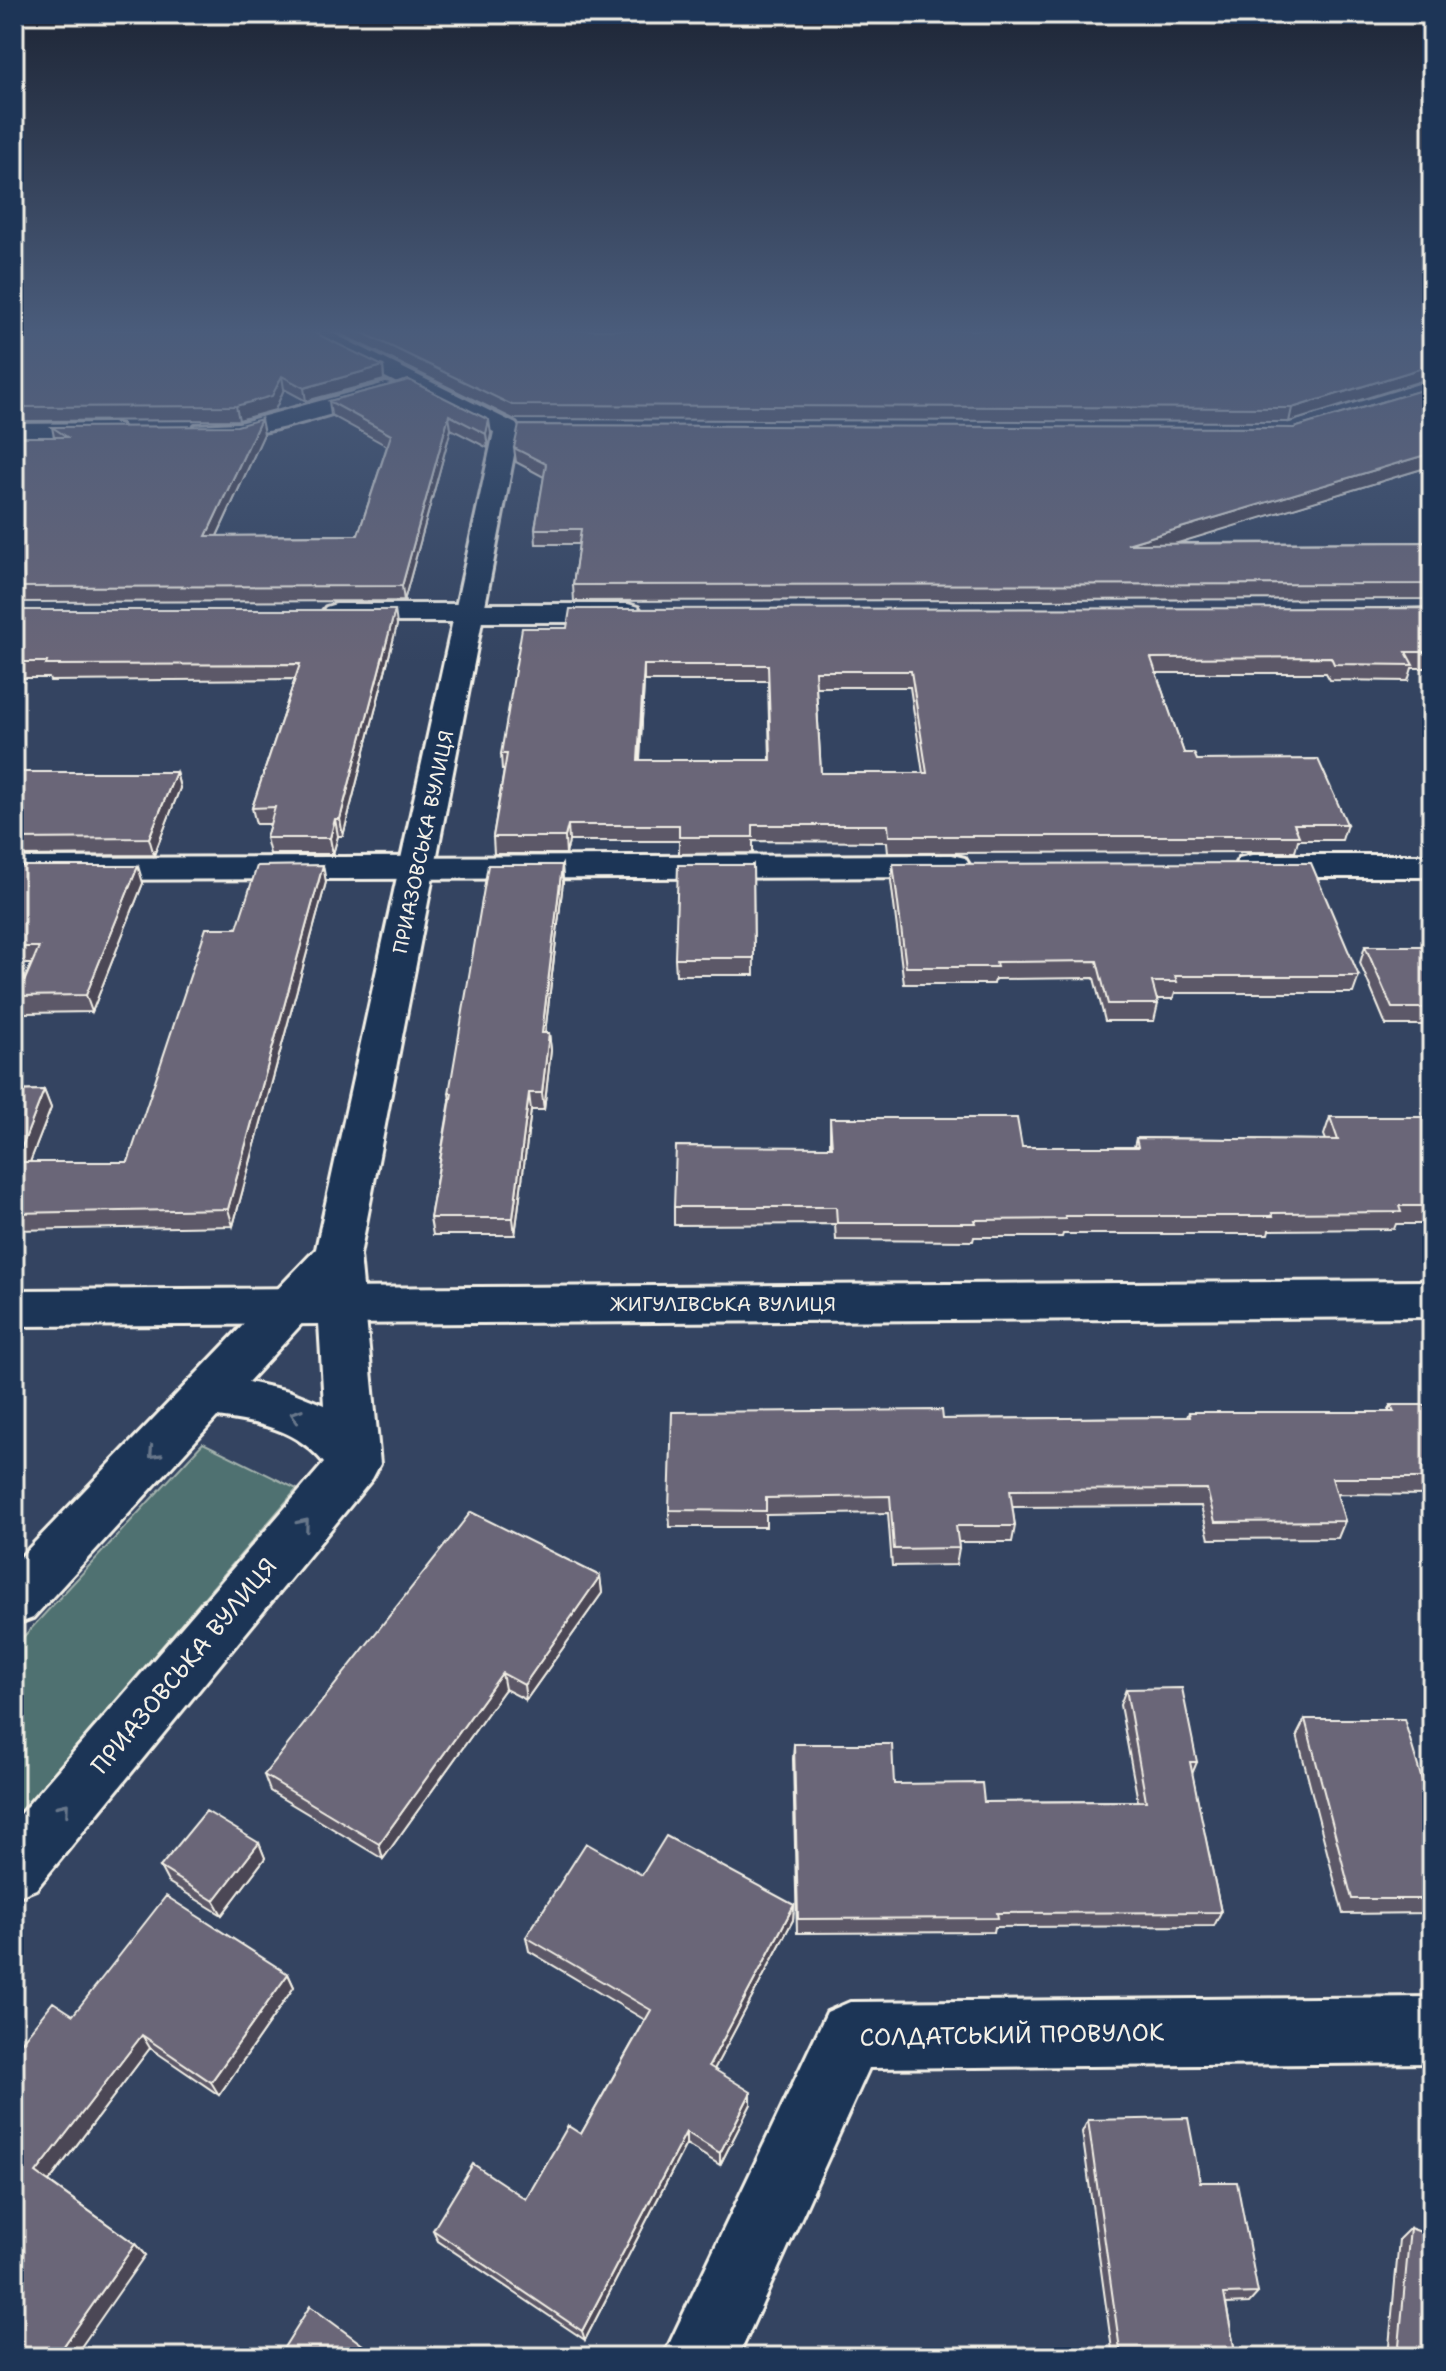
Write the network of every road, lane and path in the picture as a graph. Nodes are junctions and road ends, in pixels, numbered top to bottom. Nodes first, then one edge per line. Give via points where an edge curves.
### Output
1 (515, 441) edge
2 (470, 613) junction
3 (652, 613) edge
4 (307, 614) edge
5 (989, 866) edge
6 (1226, 866) edge
7 (1432, 866) edge
8 (419, 867) junction
9 (14, 869) edge
10 (337, 1255) junction
11 (1432, 1299) edge
12 (14, 1308) edge
13 (288, 1308) junction
14 (342, 1308) junction
15 (208, 1396) junction
16 (354, 1464) junction
17 (14, 1601) edge
18 (14, 1868) edge
19 (1432, 2030) edge
20 (700, 2357) edge

1 - 2 street, ПРИАЗОВСЬКА ВУЛИЦЯ
2 - 3 street
2 - 4 street
2 - 8 street, ПРИАЗОВСЬКА ВУЛИЦЯ
5 - 8 street
6 - 7 street
8 - 9 street
8 - 10 street, ПРИАЗОВСЬКА ВУЛИЦЯ
10 - 13 street
10 - 14 street
11 - 14 street, ЖИГУЛІВСЬКА ВУЛИЦЯ
12 - 13 street, ЖИГУЛІВСЬКА ВУЛИЦЯ
13 - 14 street, ЖИГУЛІВСЬКА ВУЛИЦЯ
13 - 15 street
14 - 16 street
16 -> 15 street via 329,1433 305,1417
15 -> 17 street
18 -> 16 street, ПРИАЗОВСЬКА ВУЛИЦЯ
19 - 20 street, СОЛДАТСЬКИЙ ПРОВУЛОК via 850,2035

